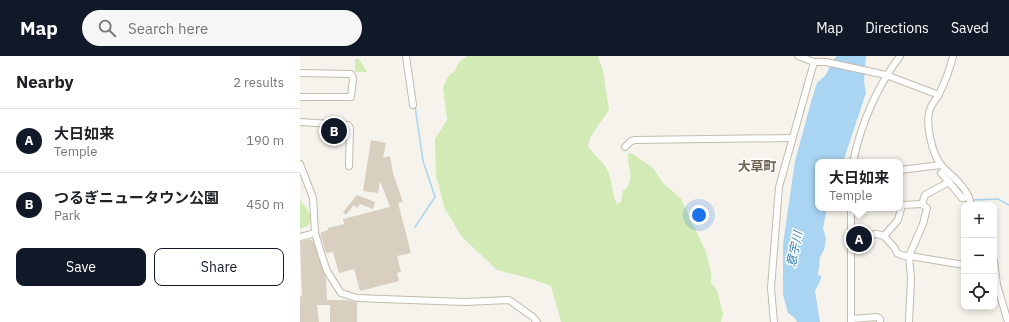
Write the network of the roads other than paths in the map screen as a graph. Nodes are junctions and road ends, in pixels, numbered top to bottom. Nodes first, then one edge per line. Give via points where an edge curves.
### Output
1 (406, 56) edge
2 (798, 56) edge
3 (900, 56) edge
4 (953, 56) edge
5 (814, 62) junction
6 (300, 73) edge
7 (883, 75) junction
8 (939, 95) junction
9 (300, 97) edge
10 (413, 105) dead end
11 (300, 122) edge
12 (792, 138) junction
13 (625, 147) dead end
14 (854, 159) edge
15 (300, 164) edge
16 (941, 165) junction
17 (348, 166) dead end
18 (903, 170) edge
19 (942, 173) dead end
20 (949, 182) junction
21 (969, 197) junction
22 (970, 202) edge
23 (922, 204) junction
24 (903, 205) edge
25 (851, 211) edge
26 (900, 211) edge
27 (315, 233) junction
28 (884, 236) junction
29 (300, 237) edge
30 (851, 237) junction
31 (909, 256) junction
32 (961, 265) edge
33 (996, 274) edge
34 (850, 320) edge
35 (536, 322) edge
36 (774, 322) edge
37 (880, 322) edge
38 (908, 322) edge
39 (1008, 322) edge

1 - 10 street
2 - 5 street
3 - 7 street
4 - 8 street
5 - 7 street via 826,62
5 - 12 street
6 - 9 street via 350,74 353,78 351,98
7 - 8 street
7 - 14 street
8 - 16 street via 930,107 929,118 931,142
11 - 17 street via 348,125
12 - 13 street via 636,140
12 - 36 street via 779,188 774,236 771,288
15 - 27 street via 314,198
16 - 18 street
16 - 21 street via 962,184
19 - 20 street
20 - 21 street via 962,198
20 - 23 street via 925,195
21 - 22 street
23 - 24 street
23 - 31 street via 927,208 923,224
25 - 30 street
26 - 28 street via 896,224
27 - 29 street
27 - 35 street via 327,270 341,294 357,298 465,302 509,300
28 - 30 street via 877,234
28 - 31 street via 897,253
30 - 34 street
31 - 32 street
31 - 38 street via 911,278
33 - 39 street
34 - 37 street via 877,317

